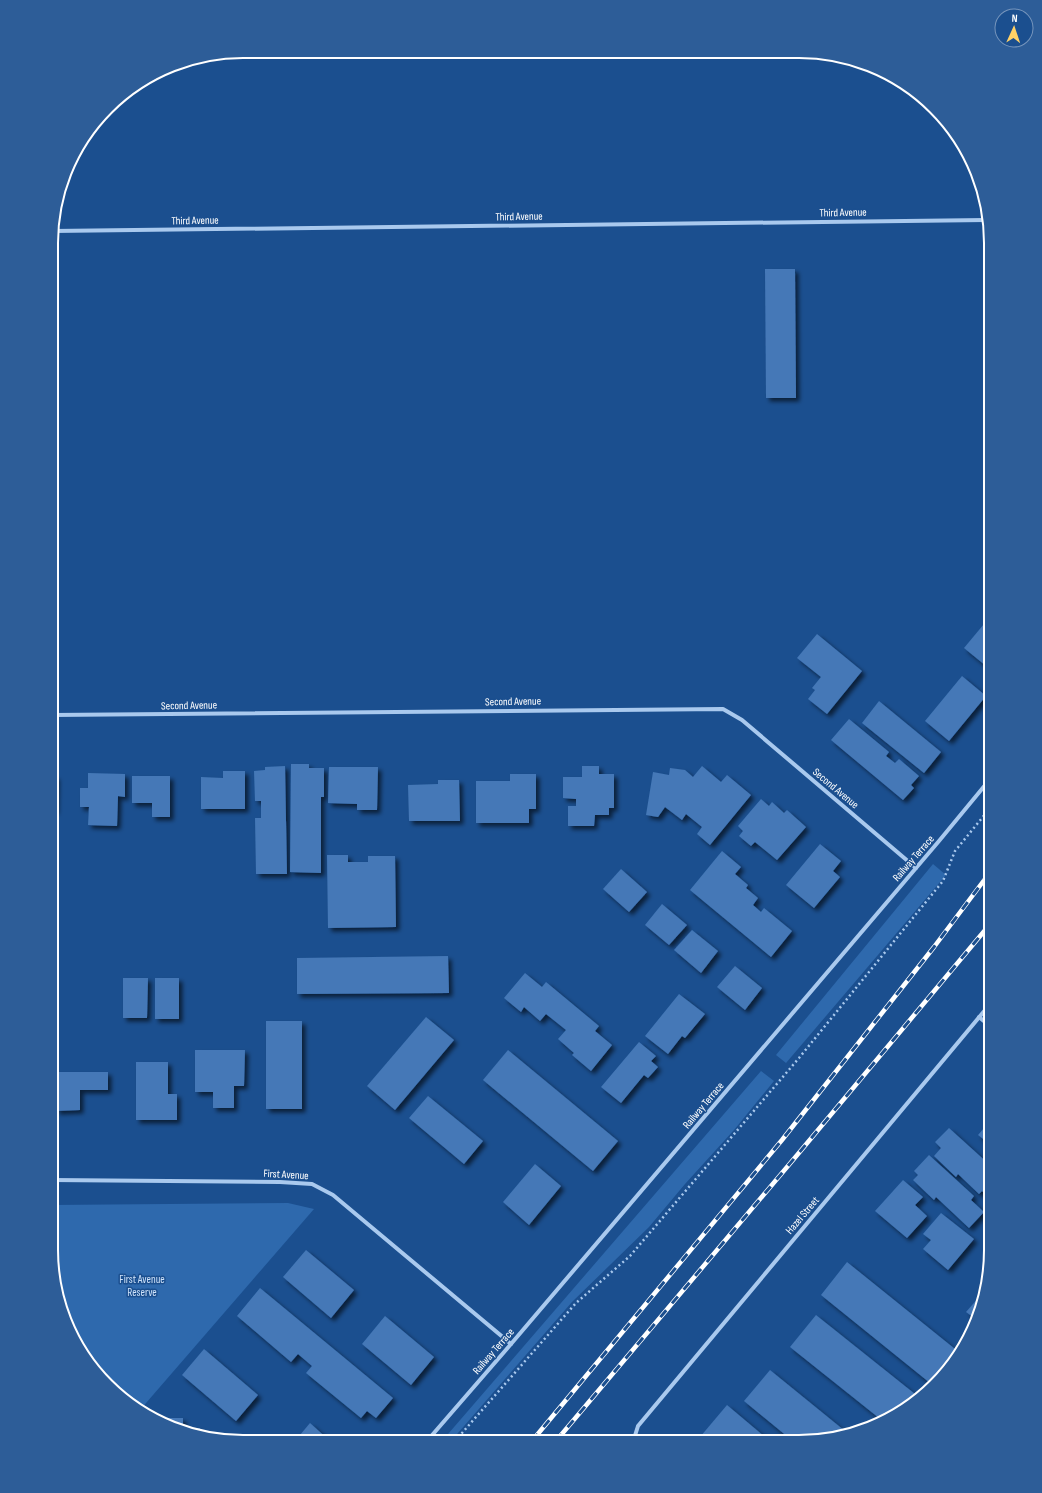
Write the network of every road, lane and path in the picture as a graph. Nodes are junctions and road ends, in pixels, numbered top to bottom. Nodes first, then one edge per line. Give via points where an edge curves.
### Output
1 (982, 220) edge
2 (58, 230) edge
3 (58, 715) edge
4 (984, 786) edge
5 (984, 816) edge
6 (916, 868) junction
7 (984, 1011) edge
8 (979, 1017) junction
9 (984, 1021) edge
10 (58, 1180) edge
11 (511, 1344) junction
12 (432, 1435) edge
13 (460, 1435) edge
14 (635, 1435) edge

1 - 2 street, Third Avenue
3 - 6 street, Second Avenue via 723,708 742,720
4 - 6 street, Railway Terrace
5 - 13 path via 955,851 943,881 799,1058 630,1256 576,1303
6 - 11 street, Railway Terrace
7 - 8 street, Hazel Street
8 - 9 street
8 - 14 street, Hazel Street via 638,1426
10 - 11 street, First Avenue via 312,1184 333,1195
11 - 12 street, Railway Terrace

